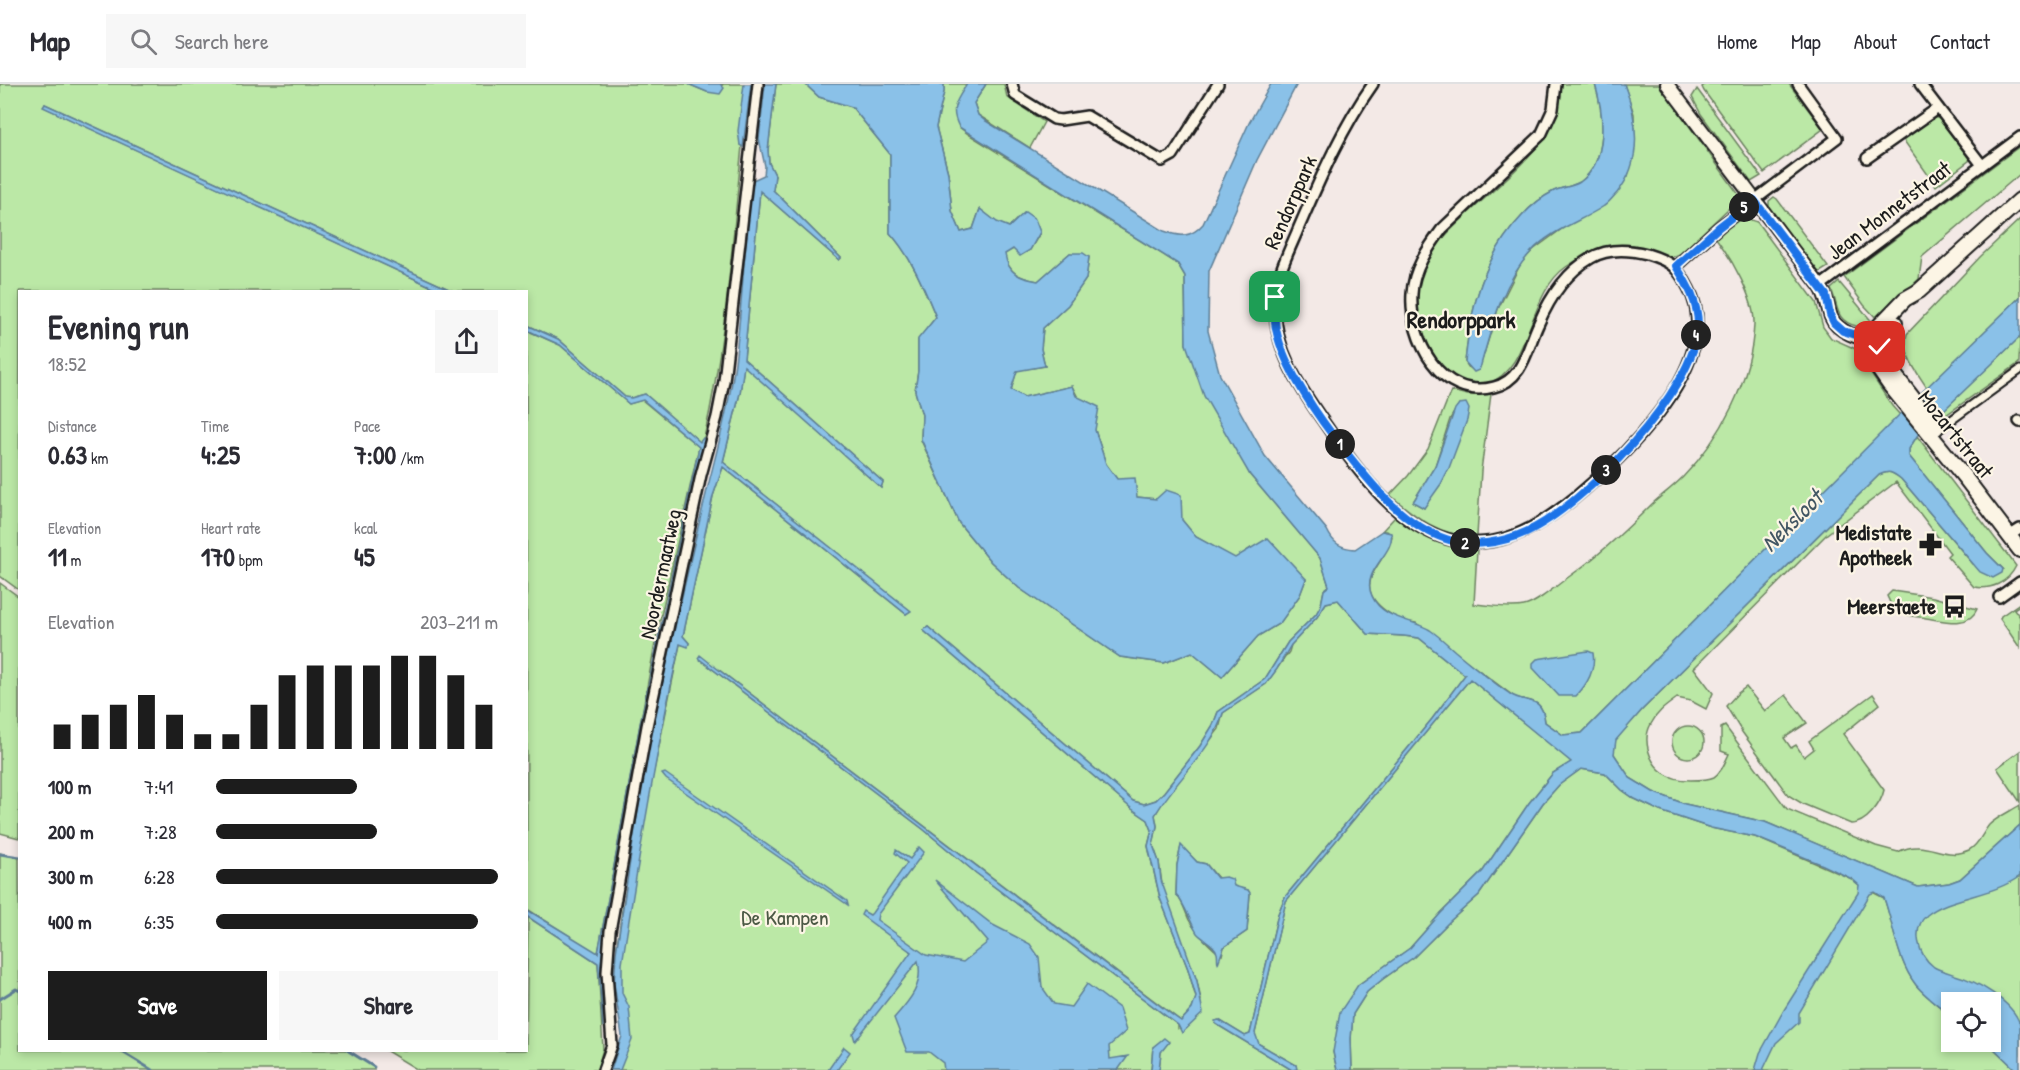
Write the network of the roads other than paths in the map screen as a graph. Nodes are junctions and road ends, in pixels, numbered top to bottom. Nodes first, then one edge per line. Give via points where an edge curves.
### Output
1 (758, 84) edge
2 (1012, 84) edge
3 (1218, 84) edge
4 (1373, 84) edge
5 (1556, 84) edge
6 (1667, 84) edge
7 (1798, 84) edge
8 (1920, 84) edge
9 (1938, 108) junction
10 (2020, 137) edge
11 (1867, 158) dead end
12 (1982, 165) junction
13 (1754, 200) junction
14 (2020, 200) edge
15 (1676, 266) junction
16 (1820, 286) junction
17 (1876, 342) junction
18 (2020, 369) edge
19 (1932, 430) junction
20 (2016, 534) edge
21 (2020, 550) edge
22 (2020, 582) edge
23 (1999, 597) dead end
24 (603, 1070) edge

1 - 24 street, Noordermaatweg via 724,381 652,703 610,931 607,972 612,1045
2 - 3 street via 1015,95 1054,119 1087,116 1162,161 1173,155
4 - 15 street, Rendorppark via 1322,175 1283,267 1275,297 1276,328 1290,367 1340,445 1390,503 1418,526 1446,539 1478,544 1526,532 1567,506 1626,450 1671,396 1692,350 1698,327 1696,309 1692,293
5 - 15 street via 1553,109 1541,135 1430,244 1412,293 1414,317 1425,353 1445,378 1461,387 1494,388 1506,383 1523,364 1552,298 1579,266 1595,256 1622,250
6 - 13 street
7 - 13 street via 1837,138
8 - 9 street, Jean Monnetstraat
9 - 11 street
9 - 12 street, Jean Monnetstraat
10 - 12 street, Jean Monnetstraat
12 - 16 street, Jean Monnetstraat
13 - 15 street
13 - 16 street
14 - 17 main road via 1919,291 1905,299 1877,328
16 - 17 street via 1834,323 1843,331
17 - 19 main road, Mozartstraat via 1873,361
18 - 19 street
19 - 20 main road, Mozartstraat
20 - 21 main road, Mozartstraat
22 - 23 street

